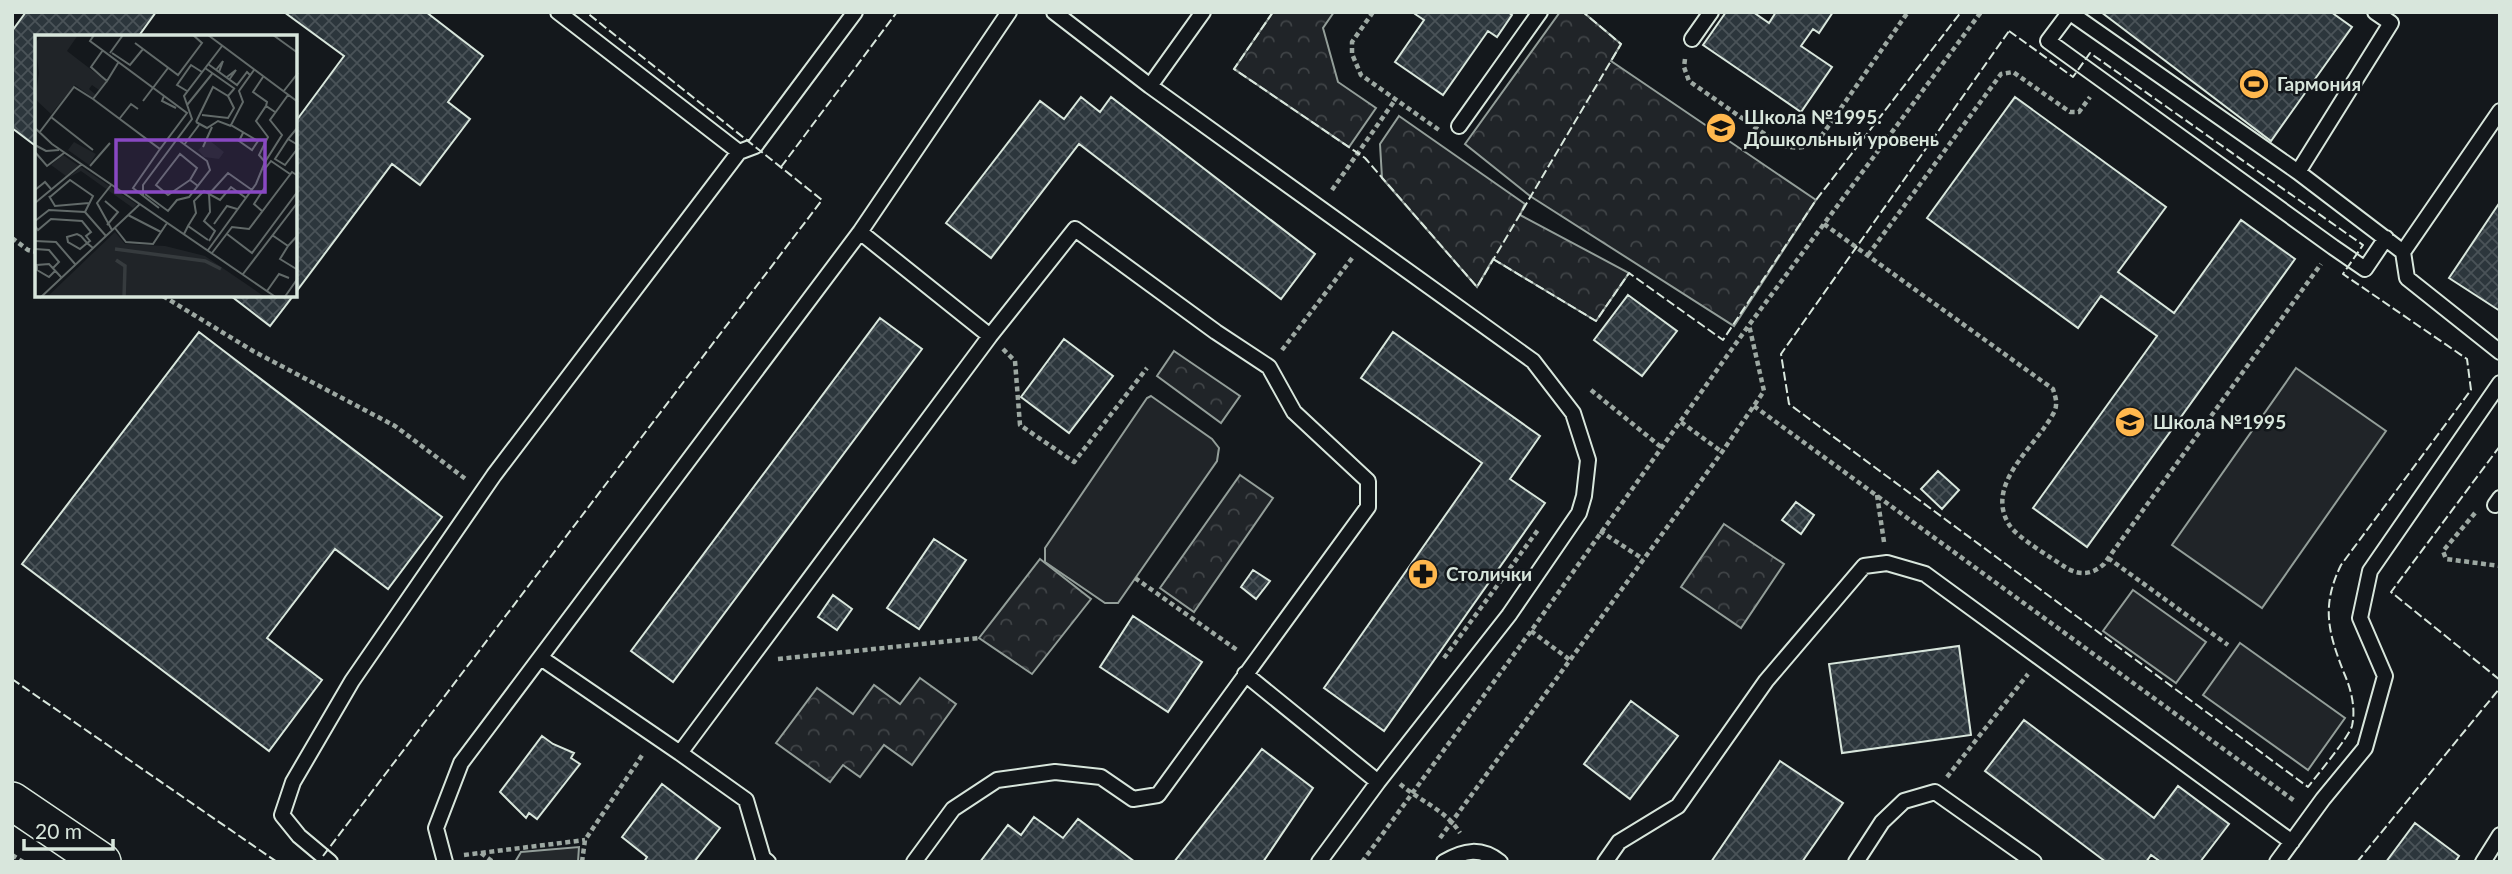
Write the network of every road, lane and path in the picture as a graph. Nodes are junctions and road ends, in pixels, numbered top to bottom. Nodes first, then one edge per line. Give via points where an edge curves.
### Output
1 (558, 12) edge
2 (855, 12) edge
3 (1009, 12) edge
4 (1054, 12) edge
5 (1203, 12) edge
6 (1373, 12) edge
7 (1540, 12) edge
8 (1711, 12) edge
9 (1908, 12) edge
10 (1982, 12) edge
11 (2375, 12) edge
12 (2069, 13) edge
13 (1692, 39) joint
14 (2102, 80) junction
15 (1150, 86) junction
16 (1395, 100) junction
17 (2500, 111) edge
18 (1459, 126) joint
19 (738, 152) junction
20 (2298, 172) junction
21 (1319, 208) junction
22 (1824, 224) junction
23 (860, 232) junction
24 (2386, 237) junction
25 (12, 238) edge
26 (1365, 240) junction
27 (2333, 247) junction
28 (35, 252) edge
29 (2403, 252) junction
30 (1868, 255) junction
31 (166, 298) edge
32 (1749, 325) junction
33 (990, 336) junction
34 (2500, 352) edge
35 (1147, 368) dead end
36 (1269, 368) junction
37 (2500, 383) edge
38 (1591, 390) dead end
39 (1754, 406) junction
40 (1680, 422) junction
41 (1661, 447) junction
42 (1722, 452) junction
43 (483, 491) junction
44 (1877, 495) junction
45 (2478, 510) dead end
46 (1579, 513) junction
47 (1601, 532) junction
48 (2108, 558) junction
49 (1643, 559) junction
50 (1887, 563) junction
51 (2500, 566) edge
52 (1135, 578) dead end
53 (979, 638) dead end
54 (2228, 645) dead end
55 (541, 658) junction
56 (2040, 658) junction
57 (747, 663) junction
58 (1250, 668) junction
59 (655, 736) junction
60 (680, 753) junction
61 (1382, 777) junction
62 (1936, 792) junction
63 (1412, 794) junction
64 (12, 801) edge
65 (2313, 814) junction
66 (1453, 821) junction
67 (2500, 835) edge
68 (585, 840) junction
69 (1438, 841) dead end
70 (2292, 842) junction
71 (481, 853) junction
72 (1473, 853) junction
73 (12, 855) edge
74 (444, 859) edge
75 (23, 862) edge
76 (102, 862) edge
77 (330, 862) edge
78 (493, 862) edge
79 (582, 862) edge
80 (768, 862) edge
81 (914, 862) edge
82 (1320, 862) edge
83 (1362, 862) edge
84 (1444, 862) edge
85 (1500, 862) edge
86 (1605, 862) edge
87 (1856, 862) edge
88 (2034, 862) edge
89 (2277, 862) edge
90 (2483, 862) edge

1 - 19 lane
2 - 19 lane via 755,146
3 - 23 lane
4 - 15 lane
5 - 15 lane
6 - 16 path via 1352,42 1352,54 1361,75
7 - 18 lane
8 - 13 lane
9 - 13 path via 1820,138 1810,146 1793,149 1689,81 1684,67
10 - 22 path
11 - 20 lane via 2391,23
12 - 14 lane via 2049,41
12 - 20 lane
14 - 27 lane
14 - 30 path via 2074,113 2013,72 2001,74
15 - 21 lane
16 - 18 path via 1438,130 1446,133
16 - 21 path
17 - 29 lane
19 - 43 lane
20 - 24 lane
21 - 26 lane
22 - 30 path
22 - 32 path
23 - 33 lane
23 - 55 lane
24 - 27 lane via 2365,268
24 - 29 lane
25 - 28 path
26 - 36 path
26 - 46 lane via 1533,361 1573,413 1588,460
27 - 48 path
29 - 34 lane via 2407,278
30 - 48 path via 2053,389 2057,405 2009,477 2001,508 2011,528 2069,570 2081,575 2097,571
31 - 43 path via 253,351 395,426
32 - 39 path via 1764,391
32 - 40 path
33 - 35 path via 1016,360 1020,425 1074,462
33 - 36 lane via 1075,229
33 - 57 lane
36 - 58 lane via 1294,412 1368,481 1368,507
37 - 65 lane via 2370,571 2360,618 2385,676 2365,748
38 - 41 path
39 - 42 path
39 - 44 path
40 - 41 path
40 - 42 path
41 - 47 path
42 - 49 path
43 - 77 lane via 352,681 293,782 282,815
44 - 50 path
44 - 65 path
45 - 51 path via 2442,551 2446,559
46 - 47 path
46 - 61 lane via 1508,615
47 - 49 path
47 - 63 path
48 - 54 path
49 - 66 path
50 - 56 lane via 1925,574
50 - 86 lane via 1864,566 1766,681 1678,806 1619,842
52 - 58 path
53 - 57 path
55 - 59 lane
55 - 74 lane via 461,763 436,828
56 - 62 path
56 - 70 lane
57 - 60 lane
58 - 61 lane
58 - 81 lane via 1158,795 1133,799 1101,777 1055,772 997,780 953,809
59 - 60 lane
59 - 68 path
60 - 80 lane via 746,800
61 - 63 path
61 - 82 lane
62 - 87 lane via 1904,802 1882,822
62 - 88 lane
63 - 66 path
63 - 83 path
64 - 76 main road
65 - 70 lane
66 - 69 path
66 - 72 path
67 - 90 lane
68 - 71 path
68 - 79 path
70 - 89 lane
71 - 74 path
71 - 78 path
72 - 84 lane via 1460,853
72 - 85 lane via 1489,853
73 - 75 path

